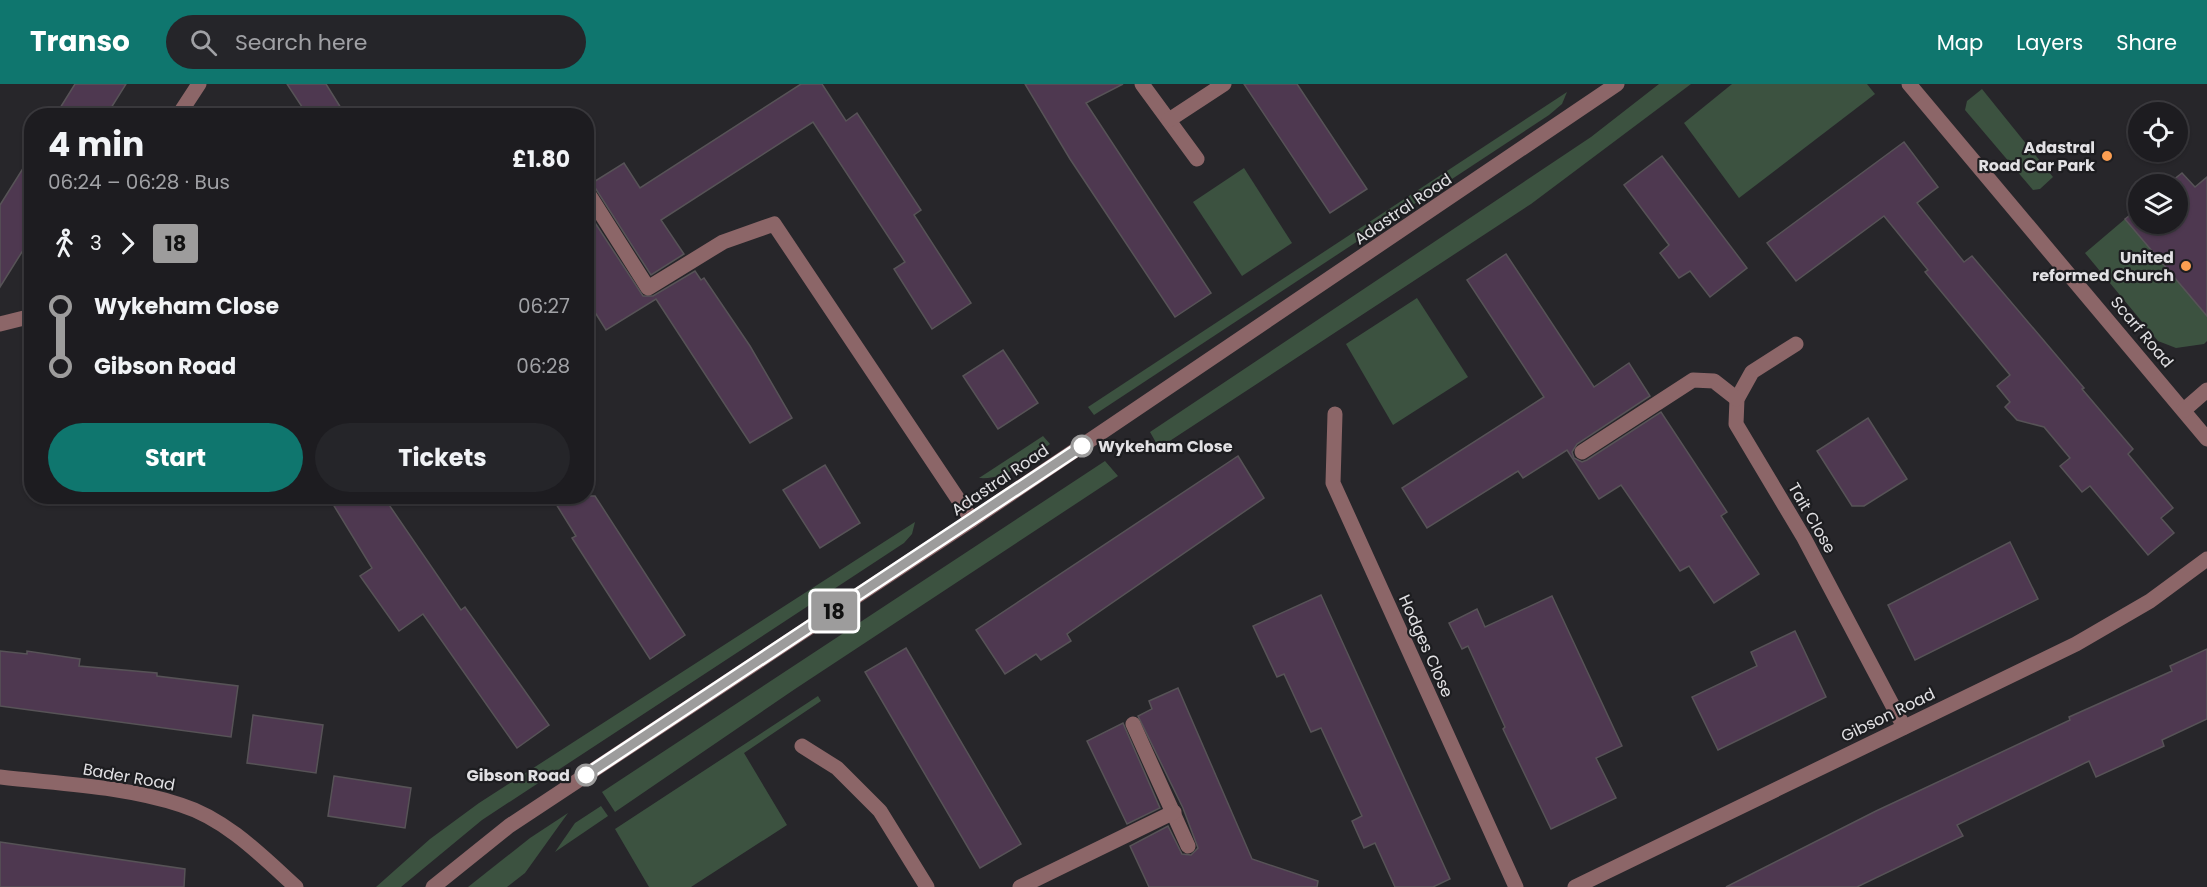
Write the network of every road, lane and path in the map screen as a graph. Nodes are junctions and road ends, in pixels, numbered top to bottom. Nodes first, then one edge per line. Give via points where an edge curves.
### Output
1 (199, 84) edge
2 (1142, 84) edge
3 (1224, 84) edge
4 (1617, 84) edge
5 (1909, 84) edge
6 (183, 108) edge
7 (1168, 120) junction
8 (1197, 159) dead end
9 (594, 203) edge
10 (24, 318) edge
11 (0, 324) edge
12 (1796, 344) dead end
13 (2207, 390) edge
14 (1737, 399) junction
15 (2184, 410) junction
16 (1335, 414) dead end
17 (2207, 439) edge
18 (1582, 452) dead end
19 (972, 520) junction
20 (2207, 559) edge
21 (1133, 724) dead end
22 (1904, 728) junction
23 (802, 746) dead end
24 (0, 777) edge
25 (1174, 812) junction
26 (1188, 846) dead end
27 (296, 887) edge
28 (433, 887) edge
29 (927, 887) edge
30 (1020, 887) edge
31 (1516, 887) edge
32 (1575, 887) edge

1 - 6 street
2 - 7 street
3 - 7 street
4 - 19 street, Adastral Road
5 - 15 street, Scarf Road
7 - 8 street
9 - 19 street via 648,288 723,242 774,224
10 - 11 street
12 - 14 street via 1752,372
13 - 15 street
14 - 18 street via 1714,381 1693,380
14 - 22 street, Tait Close via 1736,424 1804,538
15 - 17 street, Scarf Road
16 - 31 street, Hodges Close via 1333,483
19 - 28 street, Adastral Road via 509,826
20 - 22 street, Gibson Road via 2150,601 2076,644
21 - 25 street
22 - 32 street, Gibson Road
23 - 29 street via 837,768 880,811
24 - 27 street, Bader Road via 129,793 183,805 228,828
25 - 26 street
25 - 30 street

